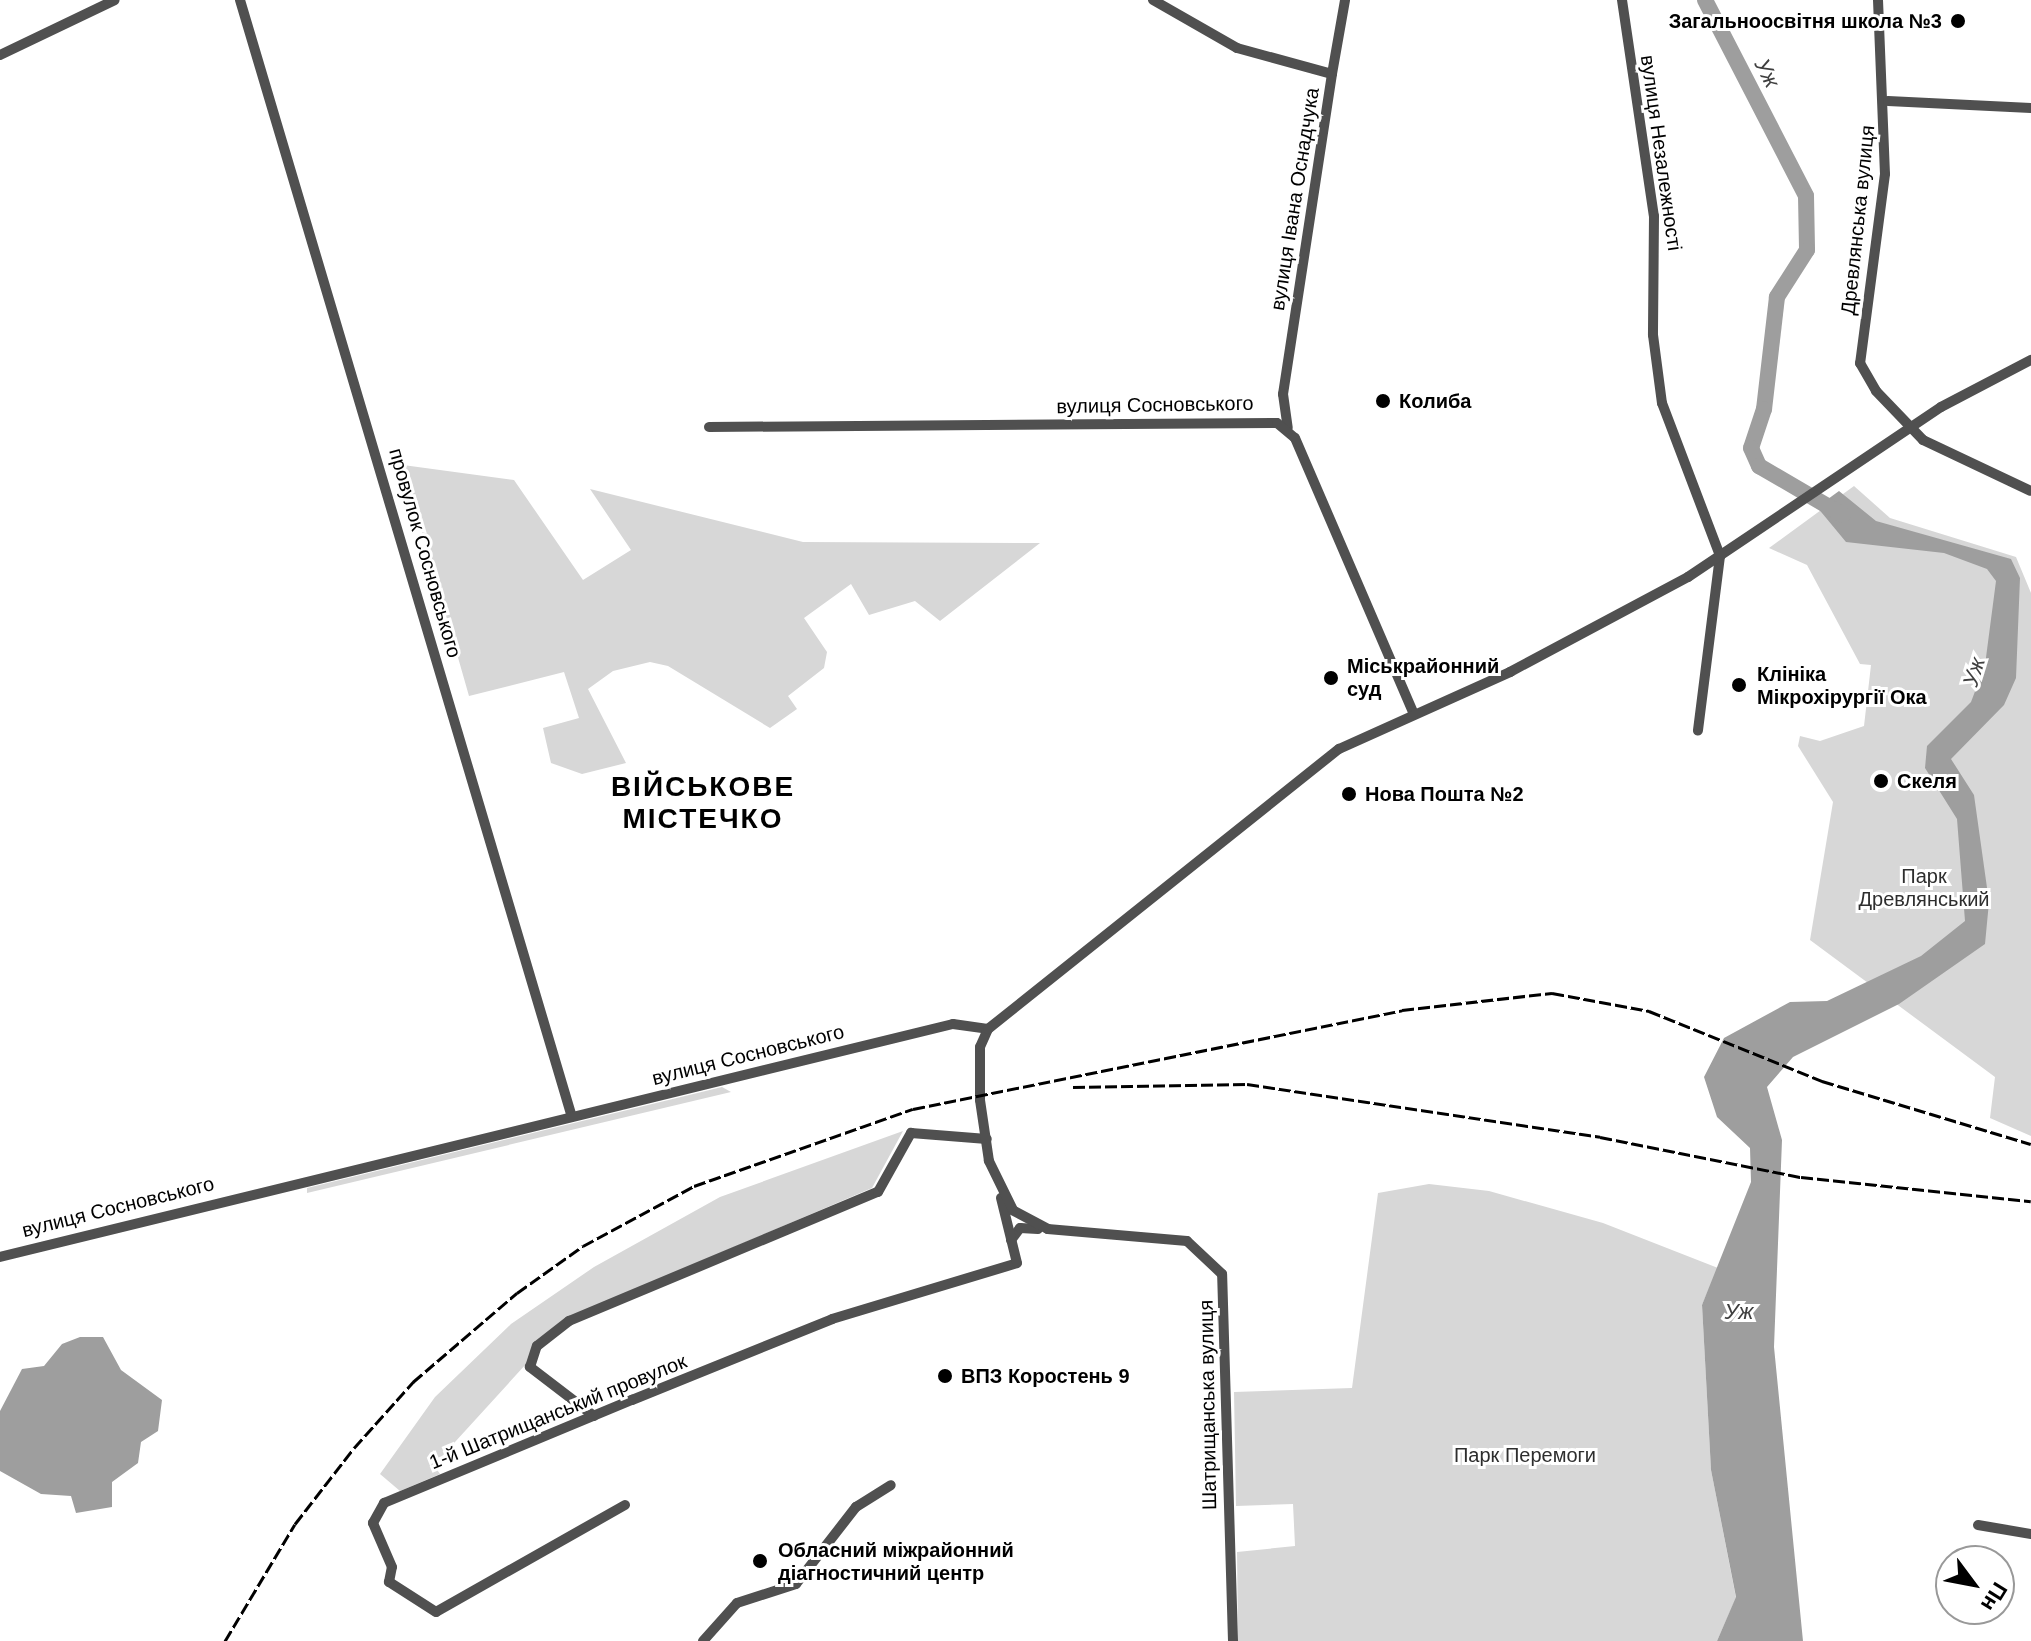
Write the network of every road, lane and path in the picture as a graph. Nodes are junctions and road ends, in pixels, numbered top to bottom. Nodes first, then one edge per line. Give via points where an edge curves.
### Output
1 (115, 0) edge
2 (240, 0) edge
3 (1153, 0) edge
4 (1345, 0) edge
5 (1622, 0) edge
6 (1878, 0) edge
7 (0, 55) edge
8 (1332, 74) junction
9 (1888, 101) junction
10 (2031, 108) edge
11 (2031, 360) edge
12 (709, 427) dead end
13 (1909, 427) junction
14 (1288, 428) junction
15 (2031, 491) edge
16 (1720, 556) junction
17 (1414, 714) junction
18 (1698, 731) dead end
19 (988, 1029) junction
20 (572, 1117) junction
21 (987, 1139) junction
22 (998, 1189) junction
23 (1048, 1229) junction
24 (1011, 1240) junction
25 (0, 1257) edge
26 (594, 1416) junction
27 (891, 1485) dead end
28 (625, 1505) dead end
29 (1978, 1525) dead end
30 (2031, 1534) edge
31 (703, 1641) edge
32 (1233, 1641) edge

1 - 7 street
2 - 20 street, провулок Сосновського
3 - 8 street, вулиця Івана Оснадчука via 1237,48
4 - 8 street
5 - 16 street, вулиця Незалежності via 1654,216 1653,335 1662,403
6 - 9 street, Древлянська вулиця
8 - 14 street, вулиця Івана Оснадчука via 1283,394
9 - 10 street
9 - 13 street, Древлянська вулиця via 1860,363
11 - 13 street
12 - 14 street, вулиця Сосновського via 1262,421
13 - 15 street
13 - 16 street
14 - 17 street
16 - 17 street via 1586,633
16 - 18 street, вулиця Незалежності
17 - 19 street via 1339,749
19 - 20 street, вулиця Сосновського via 953,1024
19 - 21 street via 980,1047 980,1100
20 - 25 street, вулиця Сосновського
21 - 22 street
21 - 26 street via 911,1133 875,1194 569,1321 537,1346 530,1367
22 - 23 street, Шатрищанська вулиця via 1020,1216
22 - 24 street
23 - 24 street via 1020,1228
23 - 32 street, Шатрищанська вулиця via 1187,1241 1222,1274
24 - 26 street, 1-й Шатрищанський провулок via 1017,1263 832,1319
26 - 28 street, 1-й Шатрищанський провулок via 381,1505 373,1525 392,1567 389,1582 423,1608 441,1611
27 - 31 street via 856,1507 796,1584 737,1603
29 - 30 street

